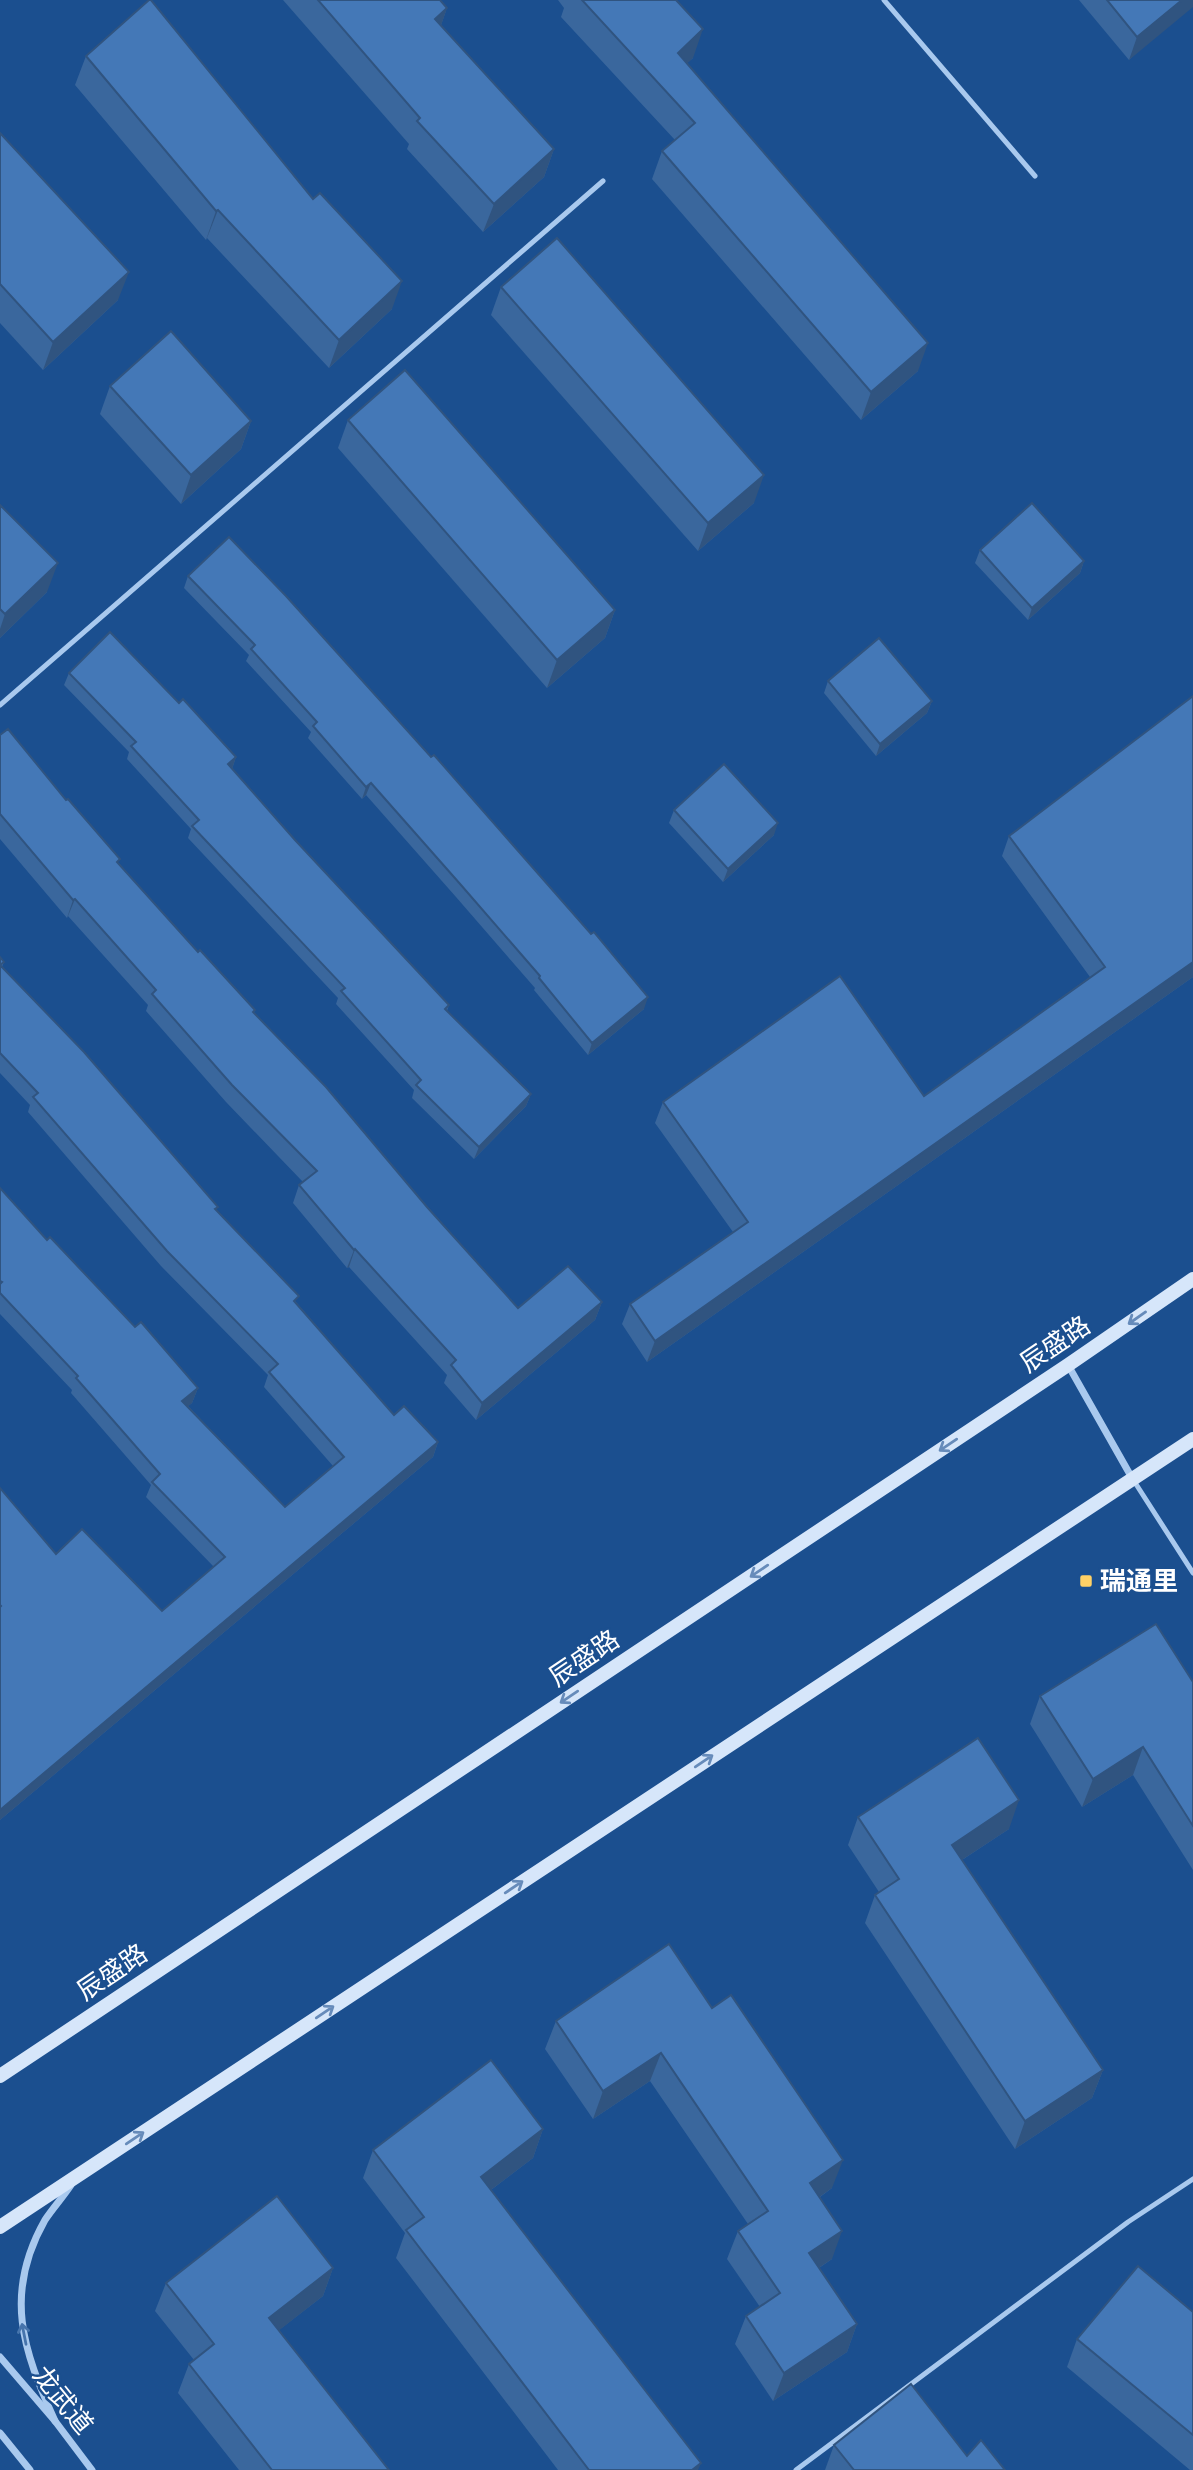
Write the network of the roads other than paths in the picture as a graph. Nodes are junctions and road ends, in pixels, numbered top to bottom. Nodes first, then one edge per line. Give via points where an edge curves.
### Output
1 (884, 0) edge
2 (1035, 176) dead end
3 (603, 181) dead end
4 (0, 705) edge
5 (1193, 1279) edge
6 (1068, 1365) junction
7 (1193, 1439) edge
8 (1132, 1478) junction
9 (1193, 1573) edge
10 (0, 2076) edge
11 (78, 2176) junction
12 (1193, 2179) edge
13 (0, 2227) edge
14 (0, 2357) edge
15 (55, 2421) junction
16 (0, 2433) edge
17 (30, 2470) edge
18 (92, 2470) edge
19 (796, 2470) edge

1 - 2 lane
3 - 4 lane
5 -> 6 main road, 辰盛路
6 - 8 street
6 -> 10 main road, 辰盛路
7 - 8 main road
8 - 9 lane
11 -> 8 main road
11 - 13 main road
15 -> 11 street via 33,2372 20,2308 33,2244
12 - 19 lane via 1128,2222
14 - 15 street, 龙武道
15 - 18 street, 龙武道
16 - 17 street

